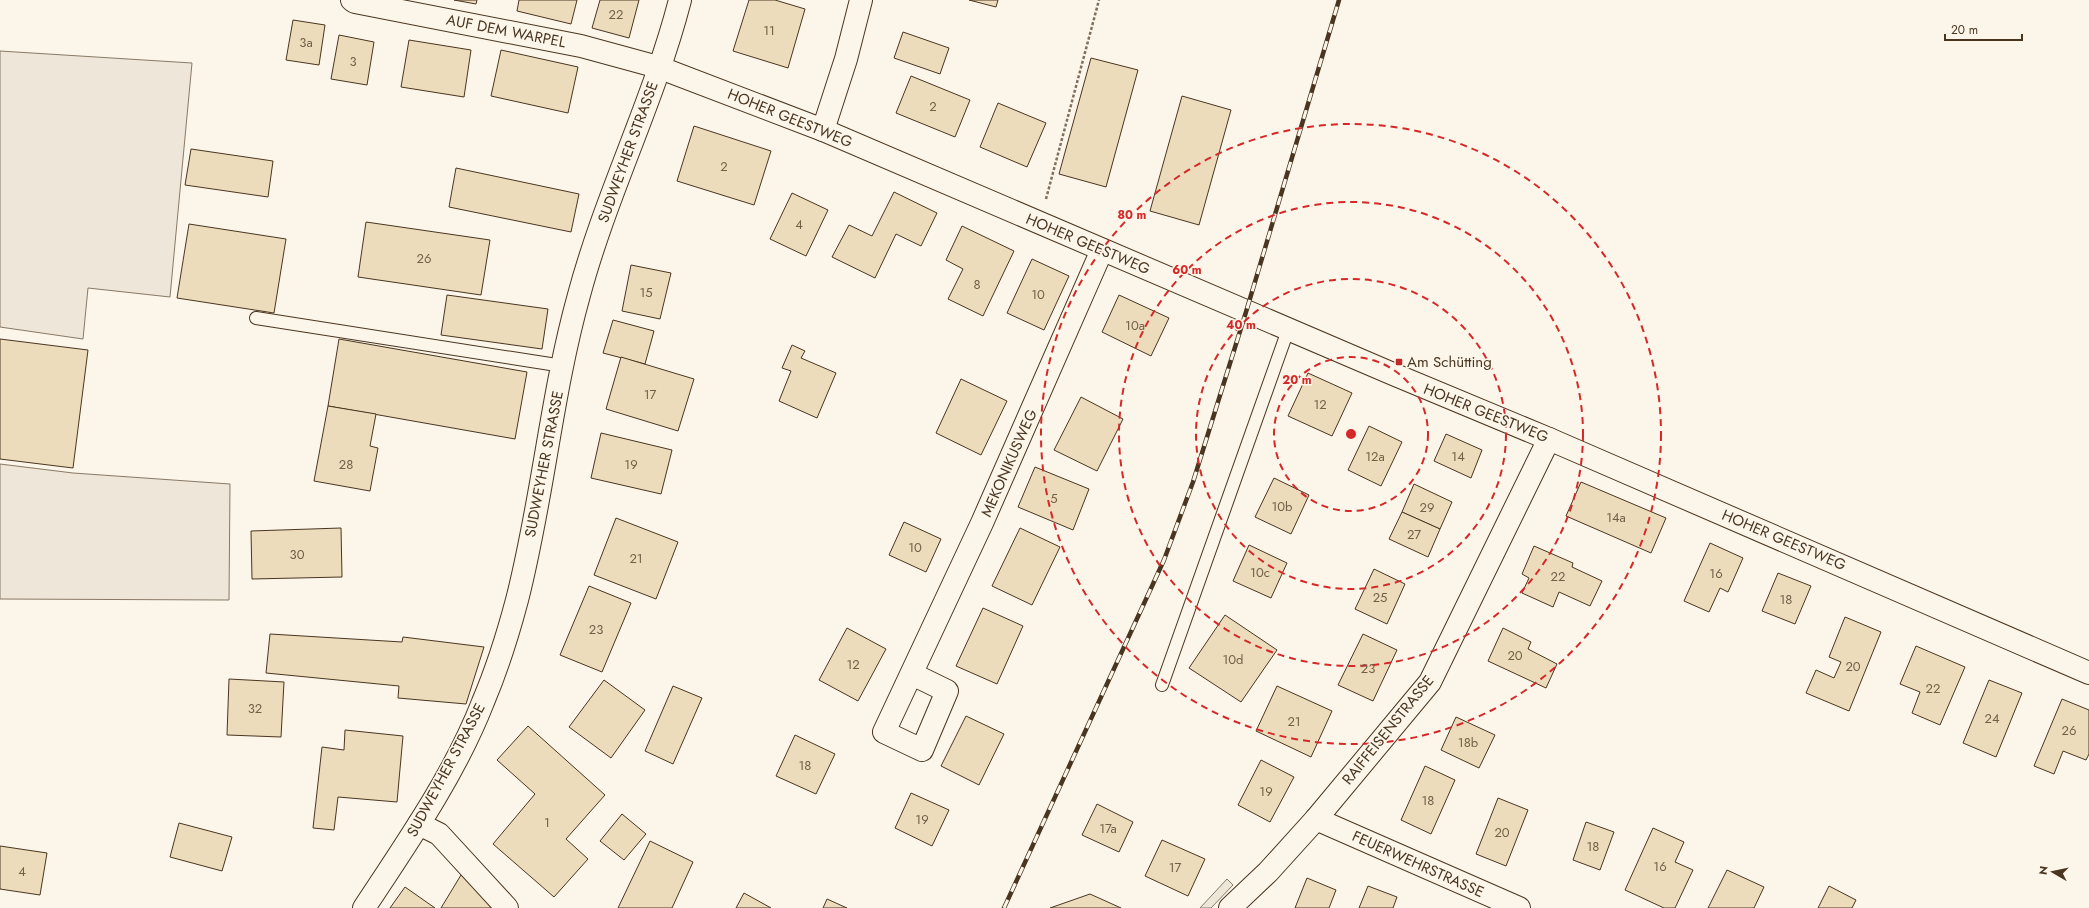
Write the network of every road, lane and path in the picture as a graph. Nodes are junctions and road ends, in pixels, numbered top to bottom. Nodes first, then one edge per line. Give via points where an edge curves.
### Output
1 (352, 0) edge
2 (680, 0) edge
3 (861, 0) edge
4 (1099, 0) edge
5 (658, 67) junction
6 (823, 130) junction
7 (1040, 223) junction
8 (1102, 250) junction
9 (256, 318) dead end
10 (1288, 330) junction
11 (563, 366) junction
12 (1549, 439) junction
13 (2089, 673) edge
14 (912, 674) dead end
15 (1162, 685) dead end
16 (1316, 819) junction
17 (419, 824) junction
18 (364, 908) edge
19 (507, 908) edge
20 (1230, 908) edge
21 (1519, 908) edge

1 - 5 street, AUF DEM WARPEL via 581,46
2 - 5 street, SUDWEYHER STRASSE
3 - 6 street via 846,59
4 - 7 path
5 - 6 street, HOHER GEESTWEG
5 - 11 street, SUDWEYHER STRASSE via 579,294
6 - 7 street, HOHER GEESTWEG
7 - 8 street, HOHER GEESTWEG
8 - 10 street, HOHER GEESTWEG
8 - 14 street, MEKONIKUSWEG via 1036,403
9 - 11 lane
10 - 12 street, HOHER GEESTWEG
10 - 15 lane
11 - 17 street, SUDWEYHER STRASSE via 527,554 517,600 500,656 467,737
12 - 13 street, HOHER GEESTWEG
12 - 16 street, RAIFFEISENSTRASSE via 1430,682
16 - 20 street, RAIFFEISENSTRASSE via 1268,872
16 - 21 street, FEUERWEHRSTRASSE
17 - 18 street, SUDWEYHER STRASSE
17 - 19 street via 439,834

